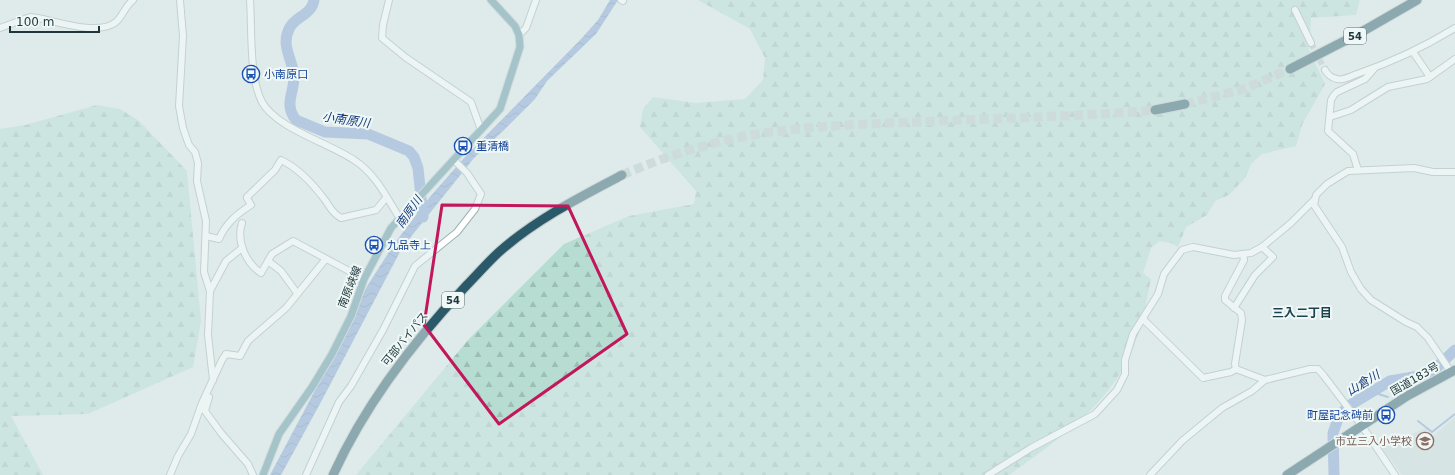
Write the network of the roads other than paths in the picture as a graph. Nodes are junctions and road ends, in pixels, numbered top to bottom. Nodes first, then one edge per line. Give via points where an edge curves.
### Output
1 (133, 0) edge
2 (180, 0) edge
3 (250, 0) edge
4 (389, 0) edge
5 (491, 0) edge
6 (536, 0) edge
7 (1417, 0) edge
8 (1295, 10) dead end
9 (0, 28) edge
10 (1455, 28) edge
11 (519, 35) junction
12 (1311, 43) tunnel mouth
13 (1413, 52) junction
14 (1455, 59) edge
15 (1290, 69) tunnel mouth
16 (1374, 69) junction
17 (1325, 70) tunnel mouth
18 (1430, 77) junction
19 (1184, 104) tunnel mouth
20 (1155, 110) tunnel mouth
21 (1330, 117) junction
22 (481, 130) junction
23 (455, 161) junction
24 (1358, 170) junction
25 (1455, 172) edge
26 (622, 175) tunnel mouth
27 (386, 198) junction
28 (1315, 199) junction
29 (400, 219) junction
30 (242, 223) dead end
31 (206, 236) junction
32 (1262, 246) junction
33 (242, 248) junction
34 (1243, 254) junction
35 (325, 260) junction
36 (268, 261) junction
37 (364, 279) junction
38 (210, 291) junction
39 (298, 293) junction
40 (1234, 308) junction
41 (1143, 319) junction
42 (1236, 369) junction
43 (1451, 369) edge
44 (213, 380) junction
45 (1265, 380) junction
46 (208, 391) junction
47 (1362, 426) junction
48 (170, 475) edge
49 (253, 475) edge
50 (263, 475) edge
51 (306, 475) edge
52 (333, 475) edge
53 (988, 475) edge
54 (1150, 475) edge
55 (1287, 475) edge
56 (1395, 475) edge

1 - 9 street via 124,8 120,18 108,25 88,29 30,17
2 - 31 street via 183,36 179,106 183,128 198,163
3 - 27 street via 256,89 267,111 353,159 367,170
4 - 22 street via 382,38 405,57 472,102
5 - 11 main road via 515,26
6 - 11 street via 526,28
7 - 15 highway, 54
8 - 12 street
10 - 13 street
11 - 22 main road, 南原峡線 via 520,47 503,102
13 - 16 street
13 - 18 street
14 - 18 street
16 - 17 street via 1343,79 1331,77
16 - 21 street via 1365,79 1334,95 1331,100
18 - 21 street via 1388,87 1351,110
19 - 20 highway
21 - 24 street via 1328,131 1353,154
22 - 23 main road, 南原峡線
23 - 29 main road, 南原峡線
23 - 51 street via 467,172 481,194 475,209 457,232 415,266 380,337 339,402
24 - 25 street via 1414,168 1433,172
24 - 28 street via 1348,171 1326,184
26 - 52 highway, 可部バイパス / 54 via 546,218 499,252 444,309 391,374 358,426
27 - 29 street
27 - 31 street via 376,210 341,218 329,208 326,201 298,171 281,160 275,170 247,197 251,205 225,226 219,239
28 - 32 street via 1291,223
28 - 43 street via 1316,208 1342,247 1351,272 1361,289 1371,300 1417,327 1428,338 1441,360
29 - 37 main road, 南原峡線 via 391,228
30 - 33 street via 239,230
31 - 38 street via 204,272
32 - 34 street via 1251,253
32 - 40 street via 1273,257 1255,275
33 - 36 street via 254,268 261,273
33 - 38 street via 226,261
34 - 40 street via 1244,260 1225,296
34 - 41 street via 1234,255 1193,247 1182,250 1164,274 1158,294
35 - 36 street via 293,242 272,254
35 - 37 street
35 - 39 street
36 - 39 street via 281,271
37 - 50 main road, 南原峡線 via 351,316 332,354 279,434
38 - 44 street via 208,334
39 - 44 street via 286,308 248,341 240,356 226,354
40 - 42 street via 1241,314 1242,320
41 - 42 street via 1204,378
41 - 53 street via 1133,334 1125,360 1125,374 1120,385 1095,414 1031,448
42 - 45 street
43 - 47 highway, 国道183号
44 - 46 street
45 - 47 street via 1318,369
45 - 54 street via 1252,391 1222,408 1193,431
46 - 48 street via 192,434
46 - 49 street via 205,411 248,464
47 - 55 highway, 国道183号
47 - 56 street

